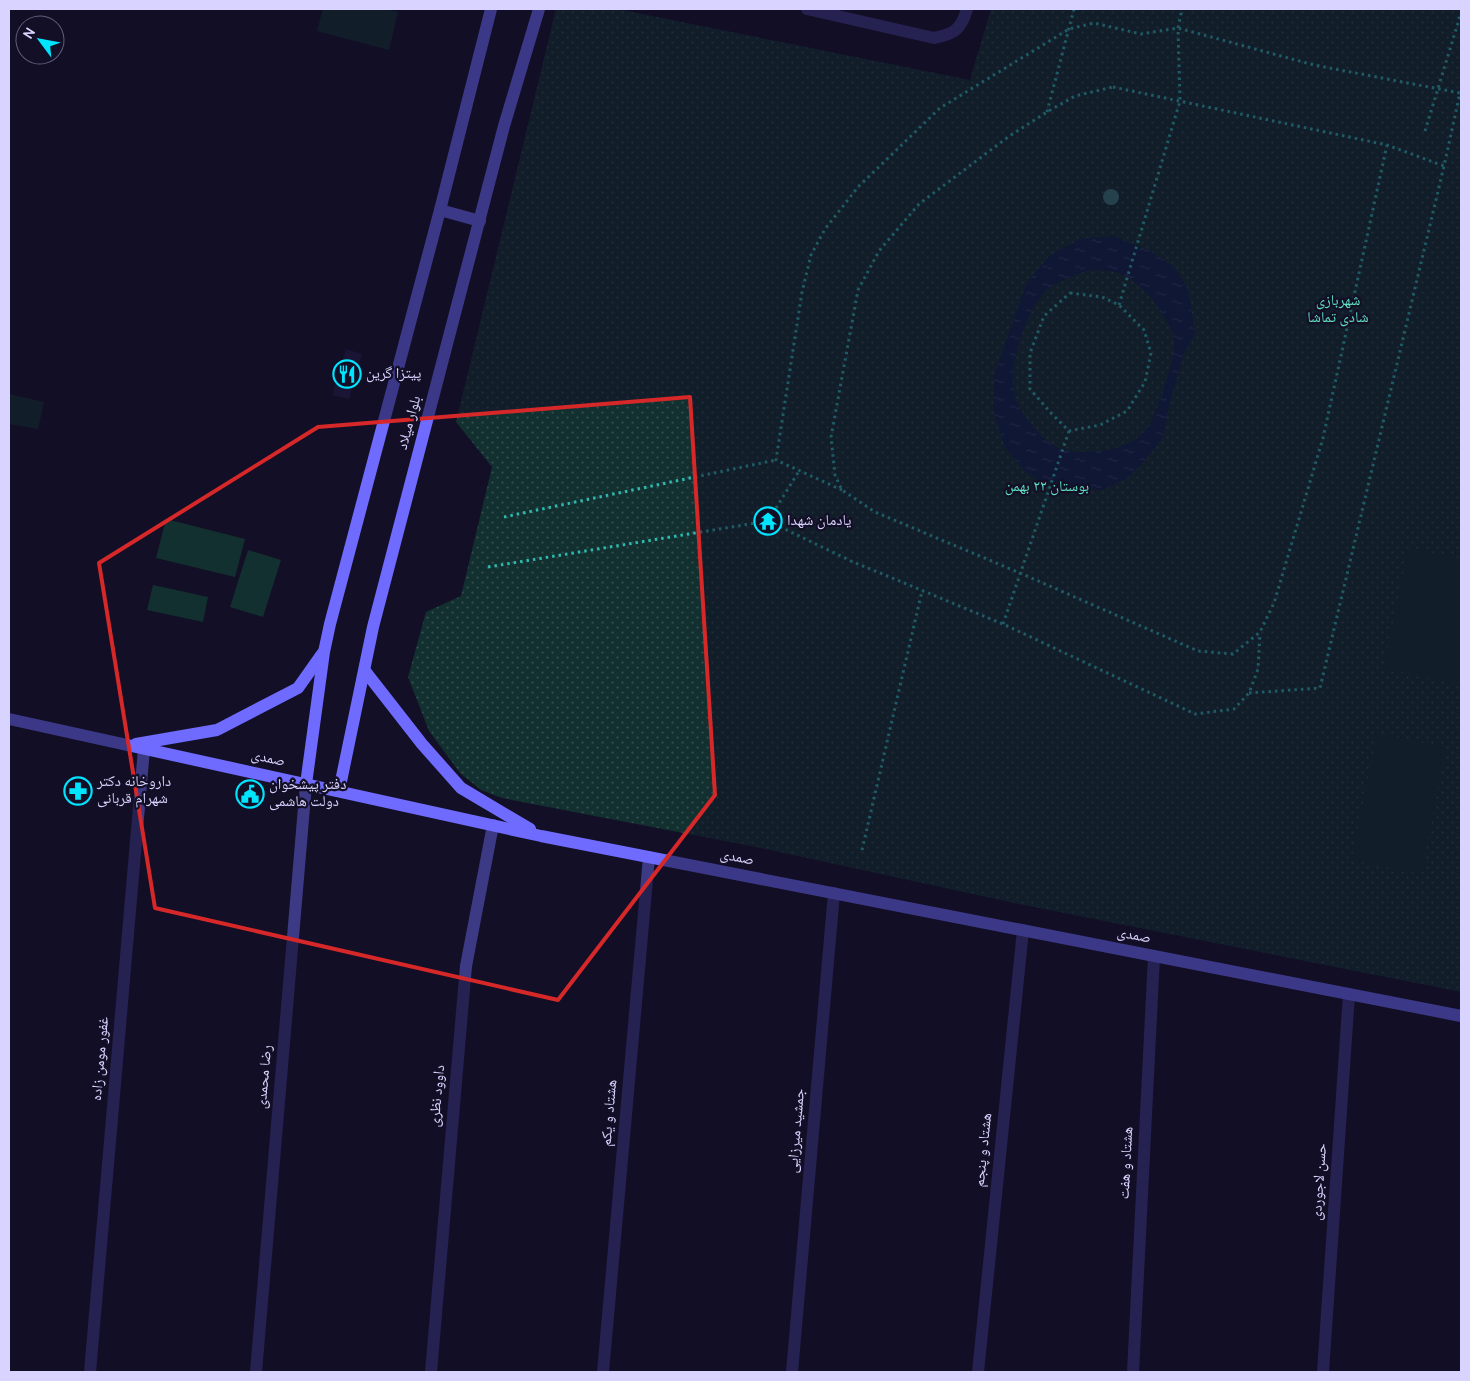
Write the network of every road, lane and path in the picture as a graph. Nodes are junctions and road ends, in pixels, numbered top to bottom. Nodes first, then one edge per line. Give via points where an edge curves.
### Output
1 (491, 9) edge
2 (539, 9) edge
3 (807, 9) edge
4 (967, 9) edge
5 (1074, 9) edge
6 (1182, 9) edge
7 (1461, 13) edge
8 (1178, 28) junction
9 (1069, 29) junction
10 (1180, 102) junction
11 (1047, 112) junction
12 (1425, 131) dead end
13 (1387, 145) junction
14 (1444, 166) junction
15 (440, 210) junction
16 (480, 221) junction
17 (1119, 304) junction
18 (1069, 432) junction
19 (776, 460) junction
20 (799, 471) junction
21 (842, 490) junction
22 (504, 517) dead end
23 (768, 520) junction
24 (488, 567) dead end
25 (1020, 573) junction
26 (922, 591) junction
27 (1003, 624) junction
28 (1260, 632) junction
29 (324, 652) junction
30 (365, 671) junction
31 (1249, 693) junction
32 (9, 719) edge
33 (130, 745) junction
34 (144, 749) junction
35 (306, 784) junction
36 (339, 791) junction
37 (493, 825) junction
38 (541, 836) junction
39 (862, 850) dead end
40 (649, 857) junction
41 (834, 893) junction
42 (1023, 930) junction
43 (1154, 956) junction
44 (1349, 994) junction
45 (1461, 1016) edge
46 (90, 1372) edge
47 (256, 1372) edge
48 (431, 1372) edge
49 (603, 1372) edge
50 (792, 1372) edge
51 (978, 1372) edge
52 (1134, 1372) edge
53 (1323, 1372) edge

1 - 15 main road, بلوار میلاد
2 - 16 main road, بلوار میلاد
3 - 4 street via 934,38 952,35
5 - 9 path
6 - 8 path
7 - 12 path
8 - 9 path via 1141,34 1094,23
8 - 10 path
8 - 14 path via 1314,65 1460,93
9 - 11 path
9 - 19 path via 940,108 858,187 825,230 811,255 802,292
10 - 11 path via 1113,87 1075,96
10 - 13 path
10 - 17 path
11 - 21 path via 919,204 879,251 867,272 858,290 831,437 835,475
13 - 14 path
13 - 28 path via 1323,438 1274,603
14 - 31 path via 1320,688
15 - 16 main road
15 - 29 main road, بلوار میلاد
16 - 30 main road, بلوار میلاد via 373,627
17 - 18 path via 1144,330 1151,353 1145,382 1127,411 1100,425
17 - 18 path via 1102,297 1070,293 1044,316 1030,352 1030,389
18 - 25 path
19 - 20 path
19 - 22 path
20 - 21 path
20 - 23 path
21 - 25 path via 875,512
23 - 24 path
23 - 26 path
25 - 27 path
25 - 28 path via 1198,651 1233,654
26 - 27 path
26 - 39 path
27 - 31 path via 1195,714 1234,709
28 - 31 path via 1258,669
29 - 33 main road via 298,688 217,730
29 - 35 main road, بلوار میلاد
30 - 36 main road, بلوار میلاد
30 - 38 main road via 461,788
32 - 33 main road, صمدی
33 - 34 main road, صمدی
34 - 35 main road, صمدی
34 - 46 street, غفور مومن زاده
35 - 36 main road, صمدی
35 - 47 street, رضا محمدی
36 - 37 main road, صمدی
37 - 38 main road, صمدی
37 - 48 street, داوود نظری via 466,966
38 - 40 main road, صمدی
40 - 41 main road, صمدی
40 - 49 street, هشتاد و یکم
41 - 42 main road, صمدی
41 - 50 street, جمشید میرزایی
42 - 43 main road, صمدی
42 - 51 street, هشتاد و پنجم
43 - 44 main road, صمدی
43 - 52 street, هشتاد و هفت
44 - 45 main road, صمدی
44 - 53 street, حسن لاجوردی

